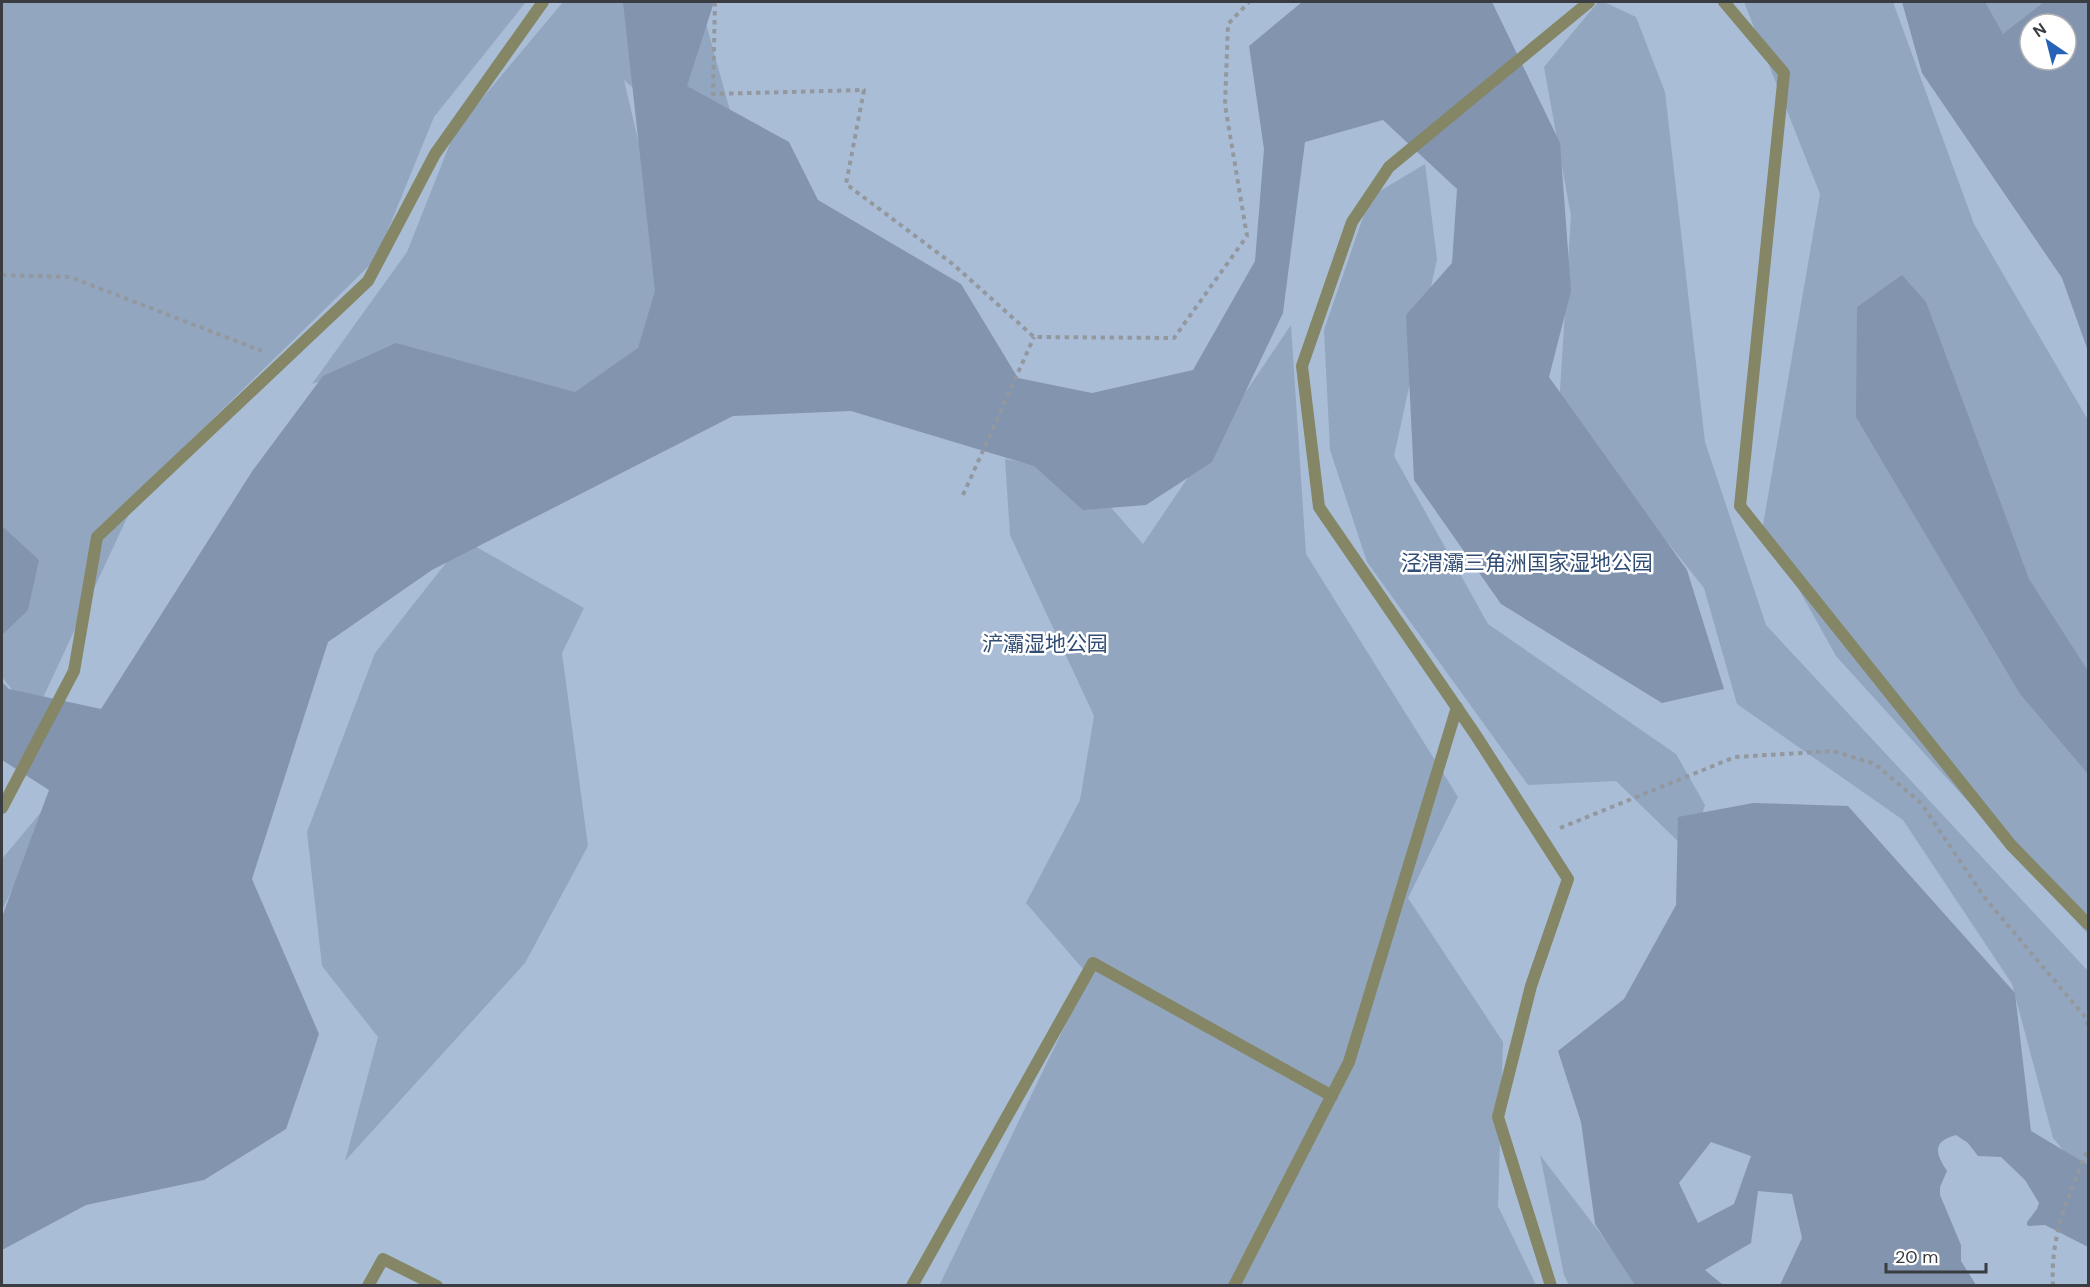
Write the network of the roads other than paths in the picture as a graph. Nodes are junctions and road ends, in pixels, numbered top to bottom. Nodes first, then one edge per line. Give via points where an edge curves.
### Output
1 (543, 2) edge
2 (1589, 2) edge
3 (1725, 2) edge
4 (1457, 707) junction
5 (3, 804) edge
6 (2088, 924) edge
7 (1332, 1095) junction
8 (368, 1286) edge
9 (437, 1286) edge
10 (912, 1286) edge
11 (1234, 1286) edge
12 (1551, 1286) edge

1 - 5 lane via 435,154 368,281 97,537 74,671
2 - 4 lane via 1389,167 1352,222 1302,366 1319,507
3 - 6 lane via 1784,73 1740,506 2011,845
4 - 7 lane via 1349,1062
4 - 12 lane via 1568,879 1531,986 1498,1117
7 - 10 lane via 1093,963
7 - 11 lane
8 - 9 lane via 383,1259

